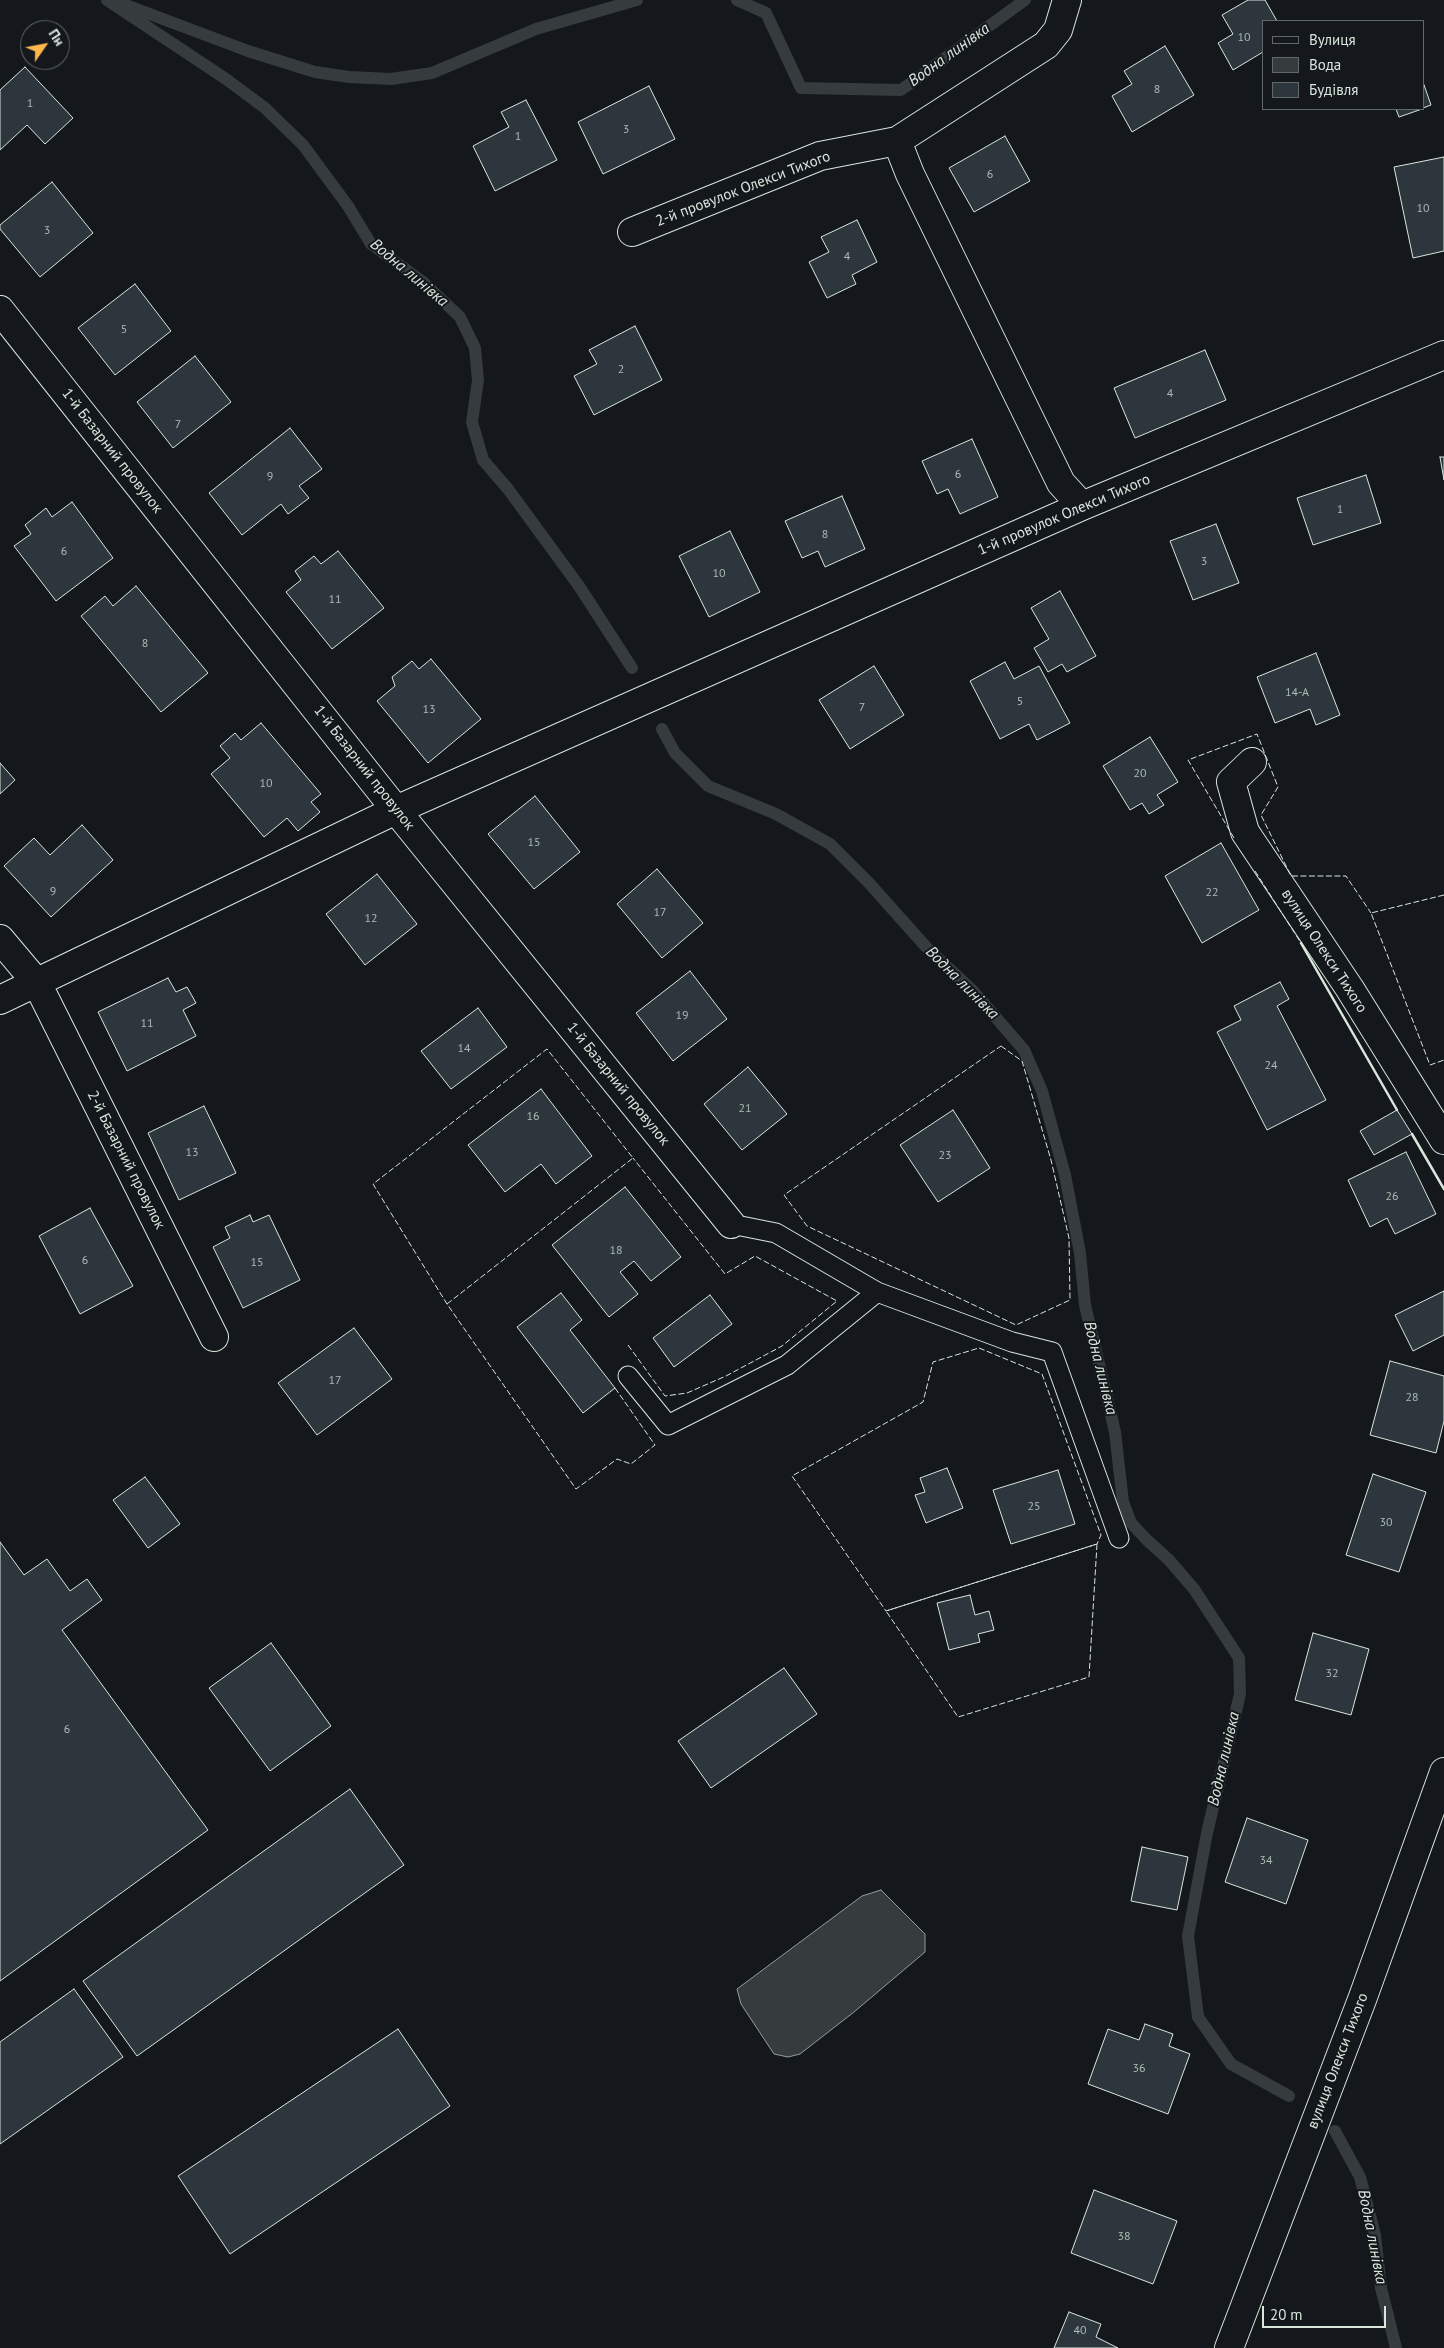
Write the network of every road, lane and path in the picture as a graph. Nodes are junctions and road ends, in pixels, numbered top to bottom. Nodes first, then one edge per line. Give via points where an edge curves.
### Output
1 (1067, 0) edge
2 (898, 141) junction
3 (632, 232) dead end
4 (0, 310) edge
5 (1444, 355) edge
6 (1082, 506) junction
7 (1252, 762) dead end
8 (396, 810) junction
9 (0, 939) edge
10 (37, 983) junction
11 (0, 1000) edge
12 (1444, 1140) edge
13 (731, 1224) joint
14 (877, 1292) junction
15 (214, 1337) dead end
16 (628, 1376) dead end
17 (1119, 1538) dead end
18 (1444, 1772) edge
19 (1229, 2348) edge

1 - 2 street, 2-й провулок Олекси Тихого via 1058,30 1046,45
2 - 3 street, 2-й провулок Олекси Тихого via 820,156
2 - 6 street via 910,174 1061,483
4 - 8 street, 1-й Базарний провулок
5 - 6 street, 1-й провулок Олекси Тихого
6 - 8 street, 1-й провулок Олекси Тихого
7 - 12 street, вулиця Олекси Тихого via 1231,782 1245,832 1350,989
8 - 10 street, 1-й провулок Олекси Тихого
8 - 13 street, 1-й Базарний провулок
9 - 10 street, 2-й Базарний провулок
10 - 11 street
10 - 15 street, 2-й Базарний провулок
13 - 14 lane via 776,1233
14 - 16 lane via 787,1365 668,1425
14 - 17 lane via 1012,1342 1052,1352
18 - 19 street, вулиця Олекси Тихого via 1363,1997

